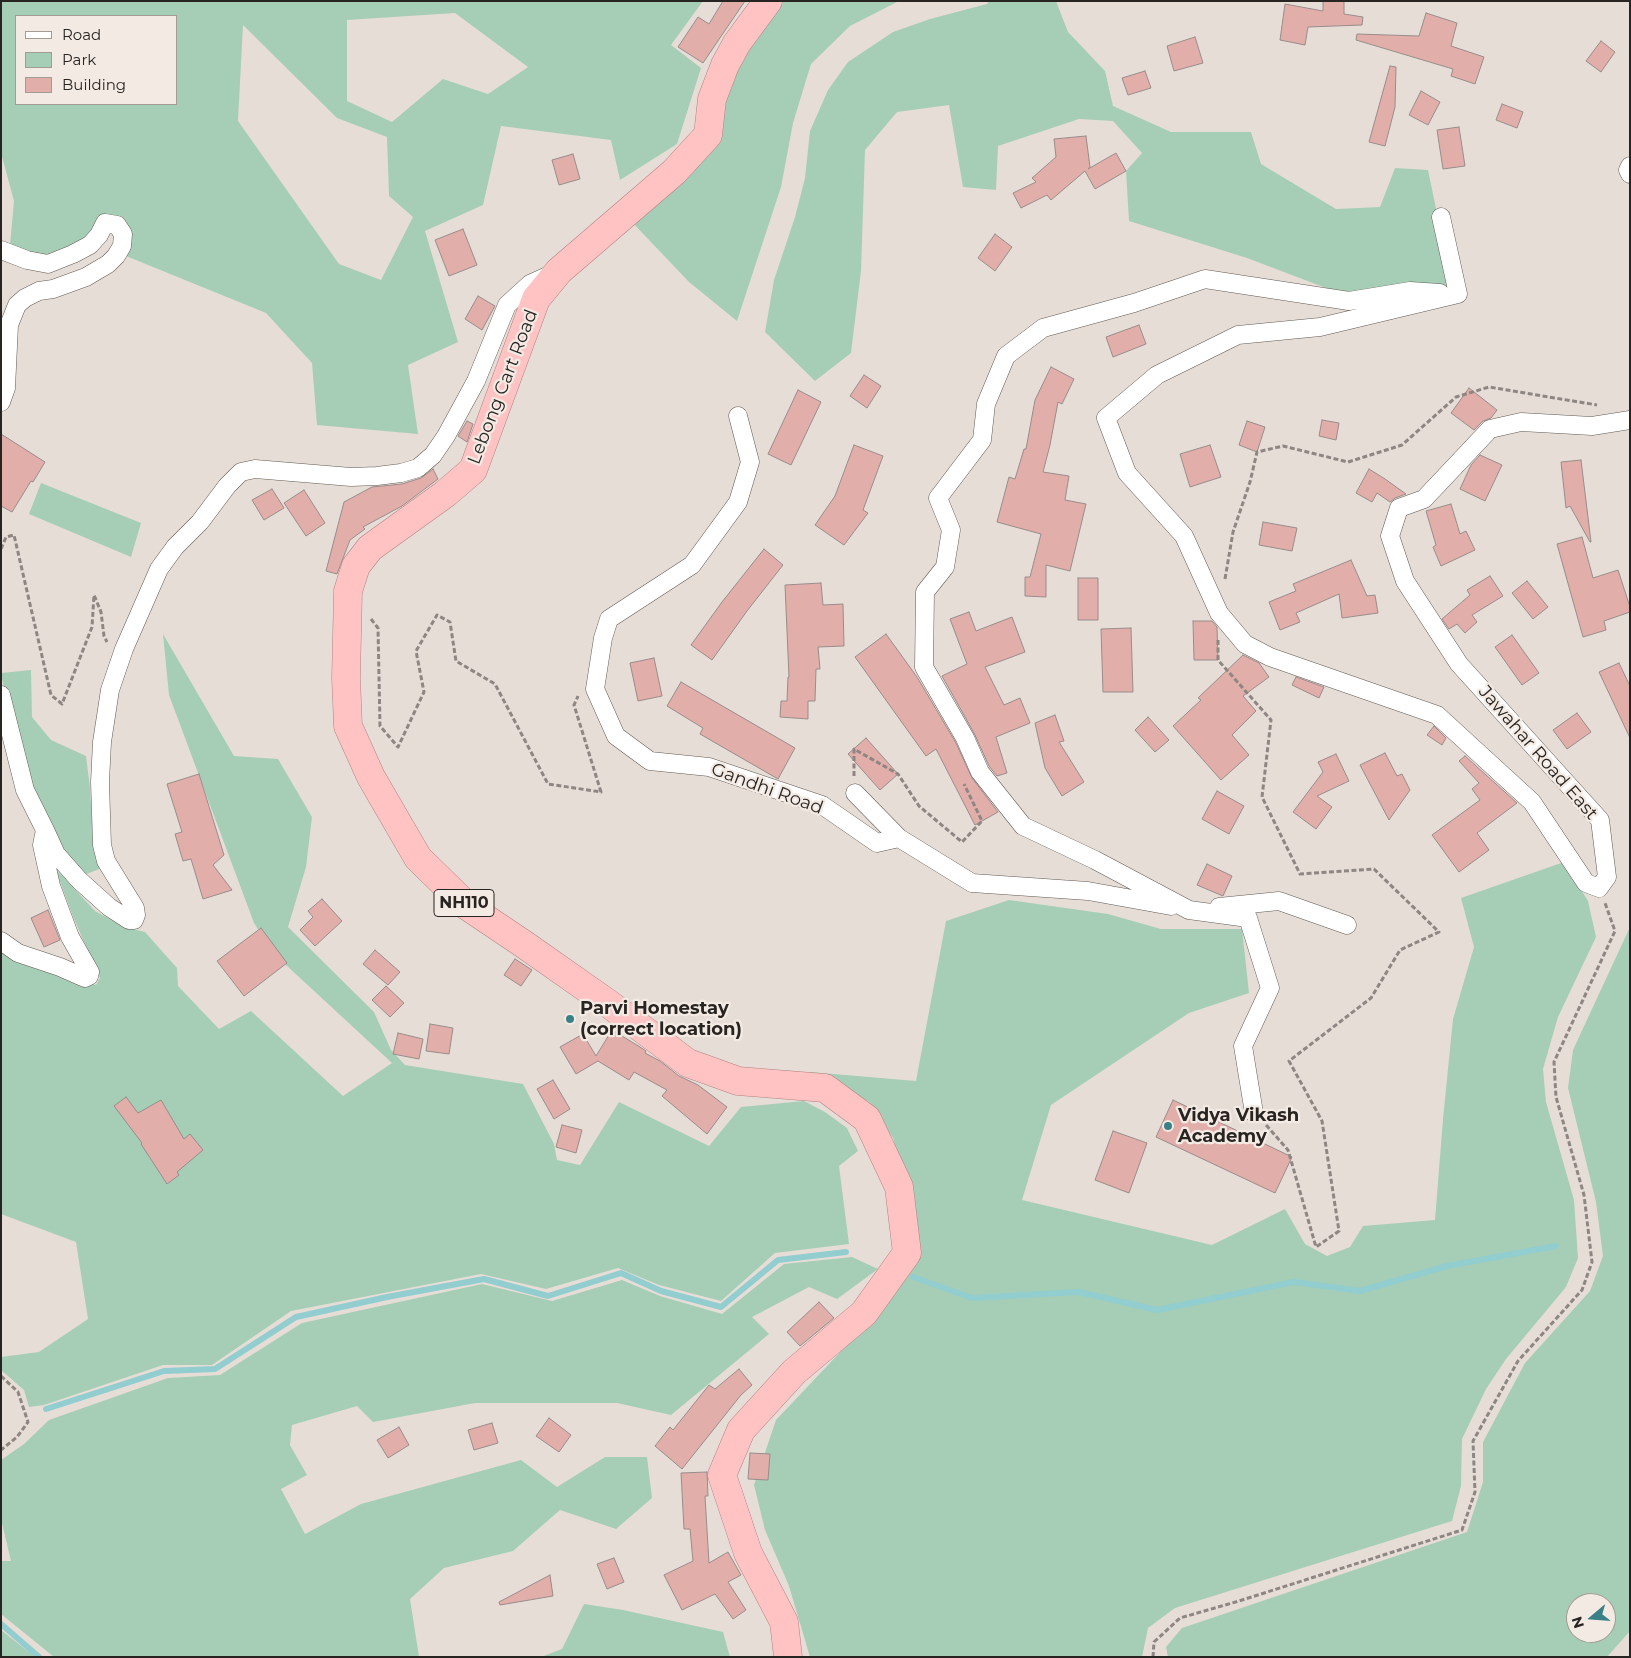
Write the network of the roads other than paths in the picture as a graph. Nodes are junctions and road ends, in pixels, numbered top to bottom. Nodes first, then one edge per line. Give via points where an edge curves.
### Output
1 (768, 1) edge
2 (1630, 166) edge
3 (1630, 174) edge
4 (1441, 217) dead end
5 (1, 250) edge
6 (559, 271) junction
7 (1458, 294) junction
8 (1, 402) edge
9 (738, 416) dead end
10 (1630, 420) edge
11 (1, 695) edge
12 (855, 794) road end
13 (45, 830) junction
14 (899, 838) junction
15 (1189, 910) junction
16 (1347, 925) dead end
17 (1, 942) edge
18 (1254, 1113) road end
19 (788, 1657) edge

1 - 6 highway, Lebong Cart Road / NH110 via 724,65 712,99 708,135 674,172
2 - 3 street
4 - 7 street
5 - 8 street via 48,264 90,245 100,236 105,223 117,224 123,234 122,246 108,264 86,277 39,291 24,298 17,306 9,325 6,388
6 - 13 street via 530,284 507,305 476,381 437,449 418,468 360,477 255,469 242,472 175,547 159,570 110,690 102,742 102,844 106,861 135,908 134,920 109,907 79,880 56,854
6 - 19 highway, Lebong Cart Road / NH110 via 536,299 473,470 370,548 356,566 348,591 348,726 371,777 418,858 467,906 609,1004 688,1064 738,1081 825,1088 867,1119 899,1187 907,1253 864,1314 794,1372 741,1430 722,1475 748,1553 784,1622
7 - 10 street, Jawahar Road East via 1320,327 1238,335 1157,375 1106,418 1127,473 1184,536 1219,613 1245,644 1270,658 1437,715 1532,802 1586,883 1599,888 1607,877 1600,820 1459,664 1405,581 1390,536 1399,508 1424,499 1490,429 1521,422 1592,426
7 - 15 street via 1410,291 1349,301 1205,279 1043,328 1006,356 986,404 982,440 938,498 951,530 945,567 925,592 924,667 965,738 980,772 1023,826
9 - 14 street, Gandhi Road via 750,462 738,502 692,565 609,619 595,689 616,736 650,761 710,766 822,806 877,843
11 - 13 street via 25,790
12 - 14 street
13 - 17 street via 42,845 51,886 89,976 85,978 18,953
14 - 15 street via 972,883 1088,891
15 - 16 street via 1280,901
15 - 18 street via 1248,918 1270,988 1243,1046

